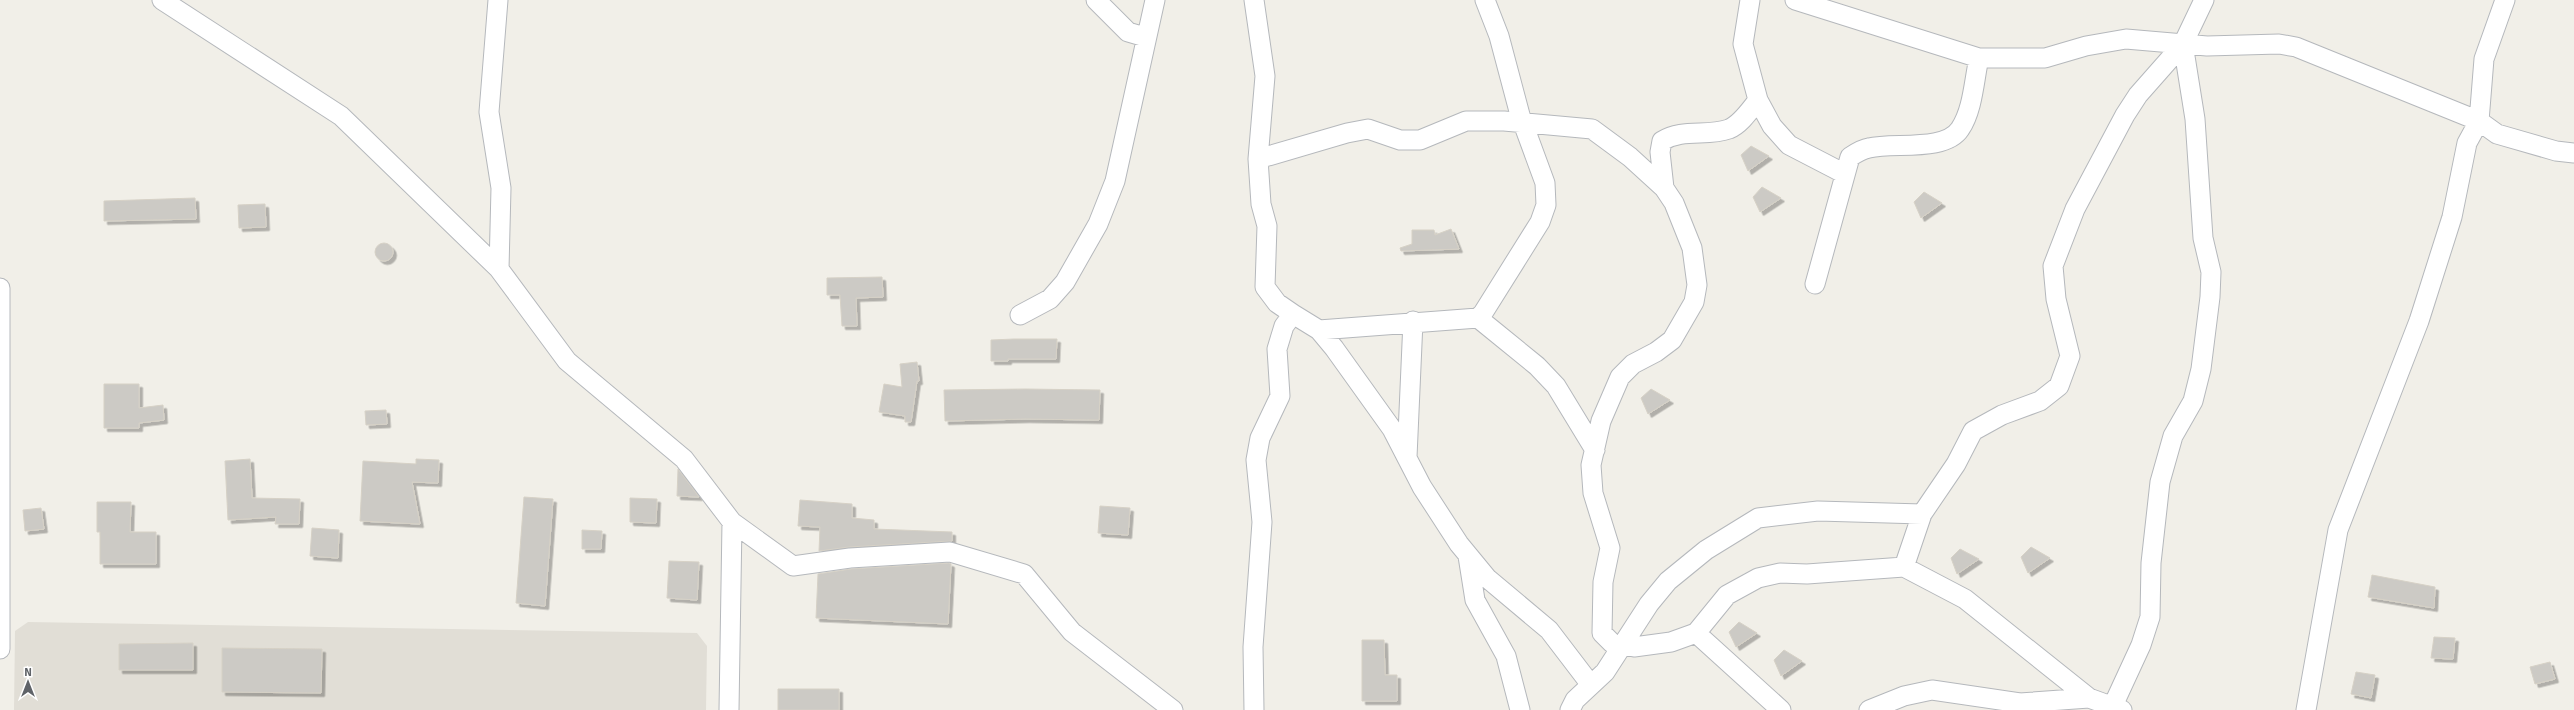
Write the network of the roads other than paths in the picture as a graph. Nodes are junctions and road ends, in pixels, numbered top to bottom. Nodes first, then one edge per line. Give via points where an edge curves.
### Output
1 (162, 0) edge
2 (498, 0) edge
3 (1096, 0) edge
4 (1155, 0) edge
5 (1254, 0) edge
6 (1485, 0) edge
7 (1750, 0) edge
8 (1795, 0) edge
9 (2204, 0) edge
10 (2505, 0) edge
11 (1145, 37) junction
12 (2183, 44) junction
13 (1979, 58) junction
14 (1758, 100) junction
15 (2479, 121) junction
16 (1524, 124) junction
17 (2574, 153) edge
18 (1258, 158) junction
19 (1844, 174) junction
20 (1664, 188) junction
21 (499, 270) junction
22 (1816, 284) dead end
23 (0, 288) edge
24 (1293, 314) junction
25 (1020, 315) dead end
26 (1478, 318) junction
27 (1413, 321) junction
28 (1319, 330) junction
29 (1595, 450) junction
30 (1407, 458) junction
31 (1922, 514) junction
32 (732, 522) junction
33 (1468, 556) junction
34 (1904, 567) junction
35 (1696, 633) junction
36 (1624, 645) junction
37 (0, 648) edge
38 (1591, 685) junction
39 (2089, 698) junction
40 (2015, 706) edge
41 (2115, 709) edge
42 (729, 710) edge
43 (1173, 710) edge
44 (1254, 710) edge
45 (1520, 710) edge
46 (1570, 710) edge
47 (1781, 710) edge
48 (1869, 710) edge
49 (2306, 710) edge

1 - 21 street via 341,116
2 - 21 street via 489,112 501,188
3 - 11 street via 1128,32
4 - 11 street
5 - 18 street via 1265,76
6 - 16 street via 1499,36 1508,76
7 - 14 street via 1743,44
8 - 13 street
9 - 12 street
10 - 15 street via 2484,59
11 - 25 street via 1115,181 1098,224 1065,282 1050,299
12 - 13 street via 2126,40 2086,46 2045,58
12 - 15 street via 2279,44 2296,47
12 - 31 street via 2138,95 2074,209 2054,266 2056,299 2070,356 2059,386 2040,401 2002,415 1973,431 1956,464
12 - 41 street via 2195,119 2203,238 2212,272 2210,297 2193,401 2173,436 2160,482 2151,563 2150,617
13 - 19 street via 1967,112 1960,130 1936,144 1868,148 1850,157
14 - 19 street via 1772,126 1789,145
14 - 20 street via 1730,129 1673,134 1662,141 1660,152
15 - 17 street via 2497,134 2556,151
15 - 49 street via 2467,144 2452,217 2419,321 2338,530
16 - 18 street via 1466,121 1420,140 1400,140 1368,129
16 - 20 street via 1592,129 1630,157
16 - 26 street via 1545,183 1546,205 1540,222 1484,314
18 - 24 street via 1262,204 1267,226 1265,287 1277,303
19 - 22 street
20 - 29 street via 1674,203 1692,248 1697,270 1694,302 1672,340 1634,364 1620,377 1601,421
21 - 32 street via 567,361 684,459
23 - 37 street
24 - 28 street
24 - 44 street via 1284,326 1278,349 1280,396 1260,438 1256,460 1262,522 1253,654
26 - 27 street
26 - 29 street via 1537,366 1556,386
27 - 28 street
27 - 30 street
28 - 30 street via 1392,429
29 - 36 street via 1591,465 1593,493 1610,548 1603,582 1602,633 1612,643
30 - 33 street via 1422,487
31 - 34 street
31 - 36 street via 1818,511 1758,518 1706,550 1668,581 1649,604
32 - 42 street
32 - 43 street via 793,566 850,558 950,552 1024,574 1072,632
33 - 38 street via 1487,578 1549,630
33 - 45 street via 1475,600 1506,656
34 - 35 street via 1807,574 1780,573 1758,578 1727,595
34 - 39 street via 1966,599
35 - 36 street via 1671,642 1644,646
35 - 47 street
36 - 38 street via 1605,672
38 - 46 street via 1575,700
39 - 40 street
39 - 41 street
40 - 48 street via 1932,690 1904,696

